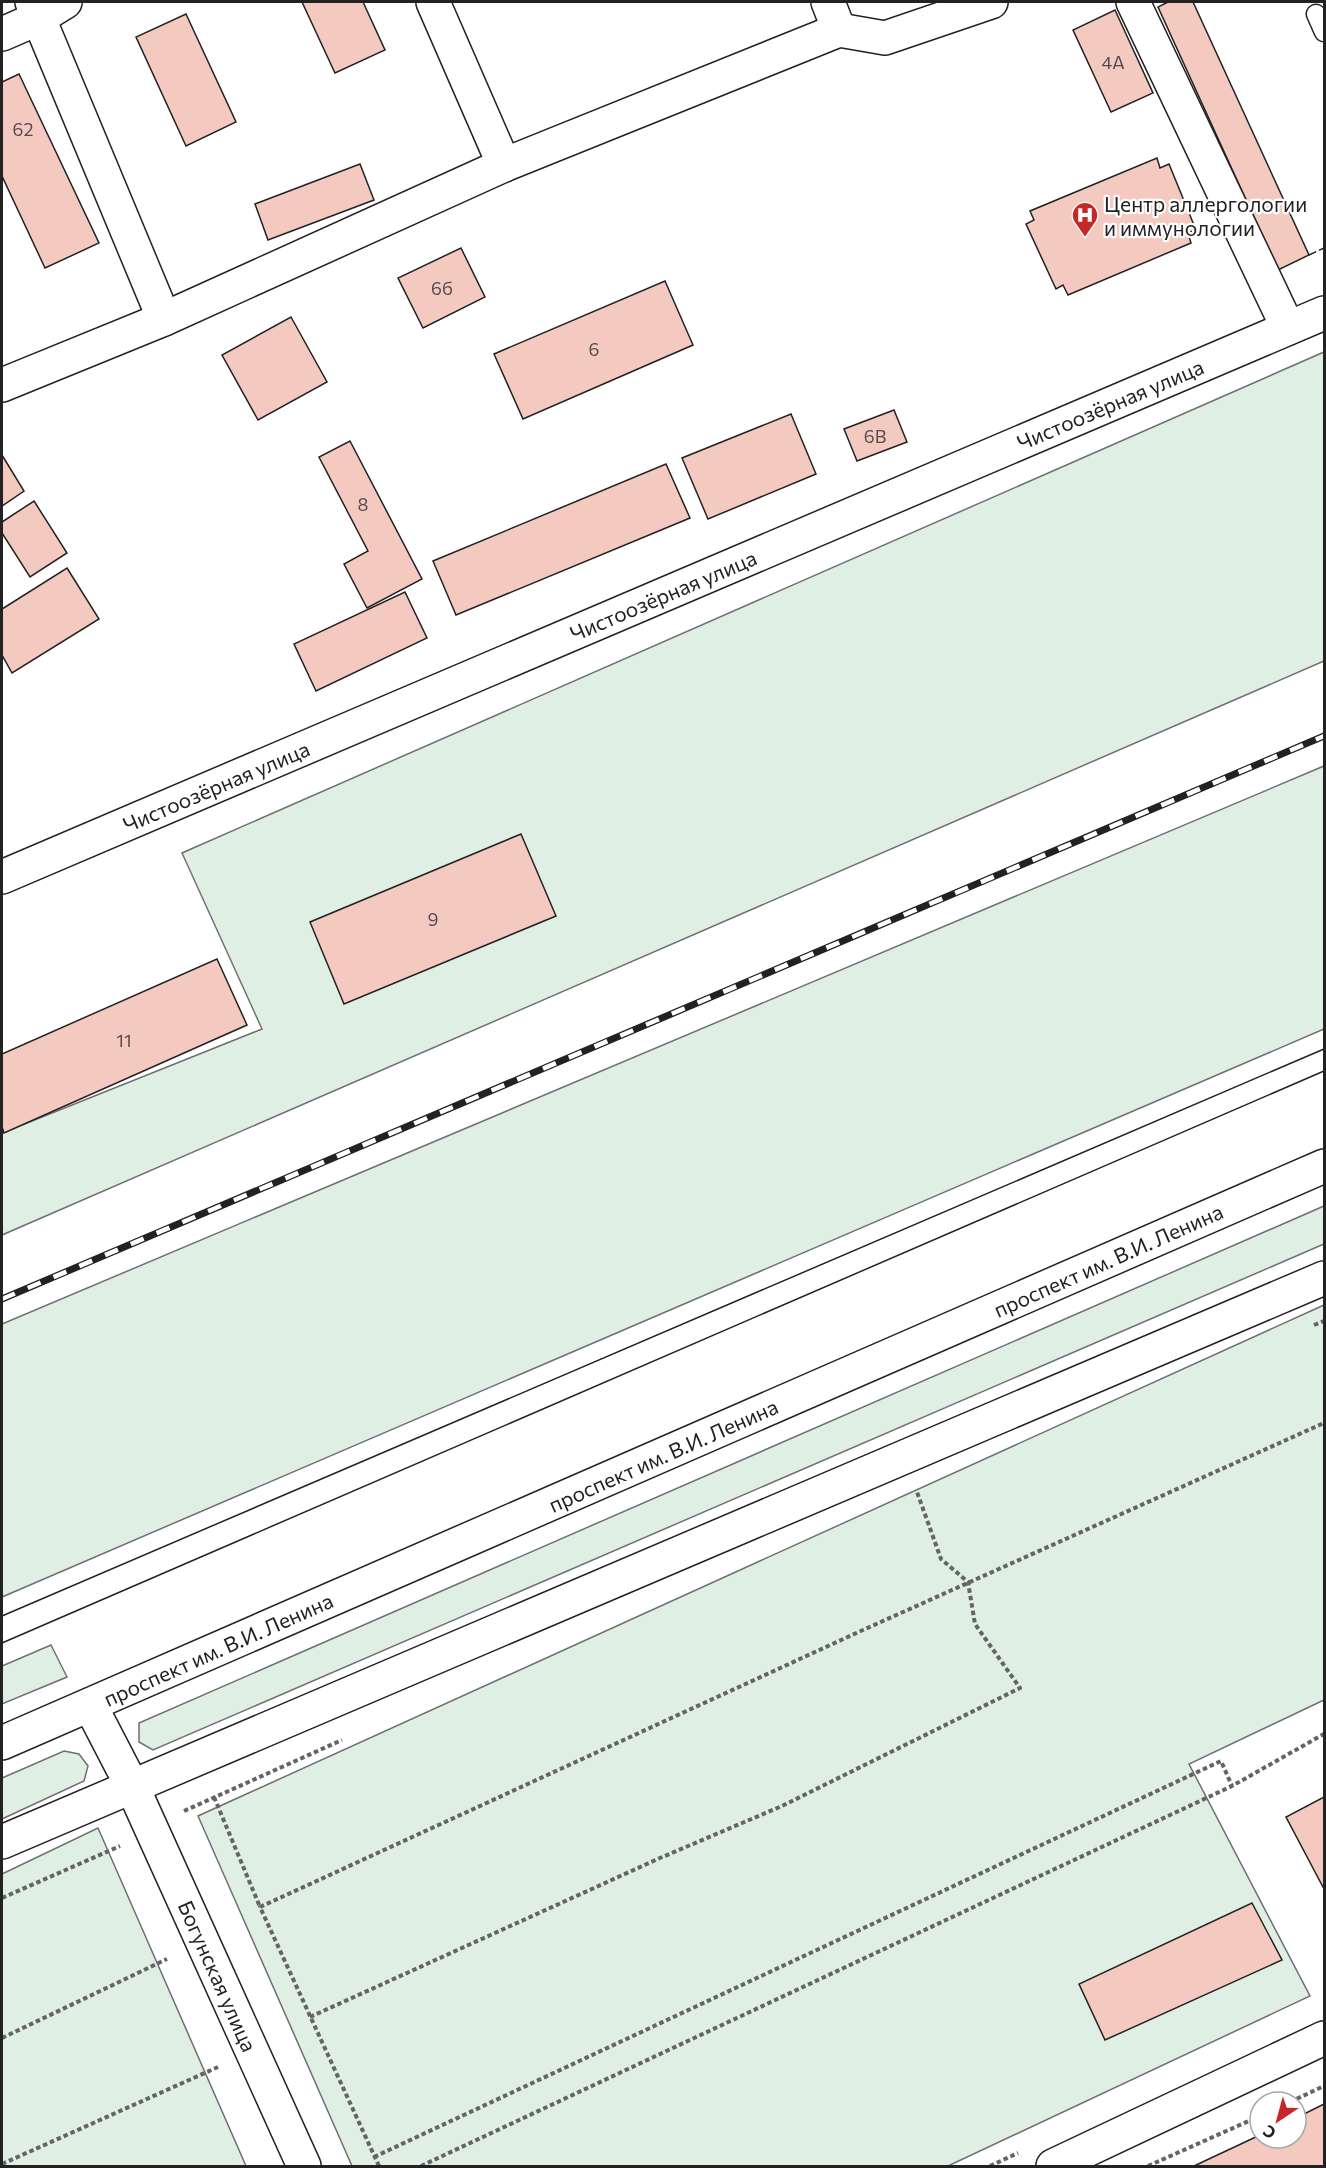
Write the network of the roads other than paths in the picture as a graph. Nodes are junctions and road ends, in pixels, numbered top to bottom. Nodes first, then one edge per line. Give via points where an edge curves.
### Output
1 (433, 2) edge
2 (991, 2) edge
3 (1133, 2) edge
4 (45, 7) edge
5 (1316, 14) dead end
6 (833, 16) edge
7 (1324, 32) edge
8 (2, 34) edge
9 (504, 165) junction
10 (1324, 313) edge
11 (164, 319) junction
12 (1288, 328) junction
13 (2, 385) edge
14 (2, 877) edge
15 (1324, 1166) edge
16 (1324, 1278) edge
17 (90, 1705) junction
18 (2, 1743) edge
19 (132, 1786) junction
20 (2, 1842) edge
21 (1324, 2038) edge
22 (304, 2166) edge
23 (1053, 2166) edge

1 - 9 street
2 - 6 street via 885,38
3 - 12 street
4 - 8 street
4 - 11 street
5 - 7 lane
6 - 9 street
9 - 11 street
10 - 12 street, Чистоозёрная улица
11 - 13 street
12 - 14 street, Чистоозёрная улица
15 - 17 street, проспект им. В.И. Ленина
16 - 19 street
17 - 18 street, проспект им. В.И. Ленина
17 - 19 street, Богунская улица
19 - 20 street
19 - 22 street, Богунская улица
21 - 23 street

